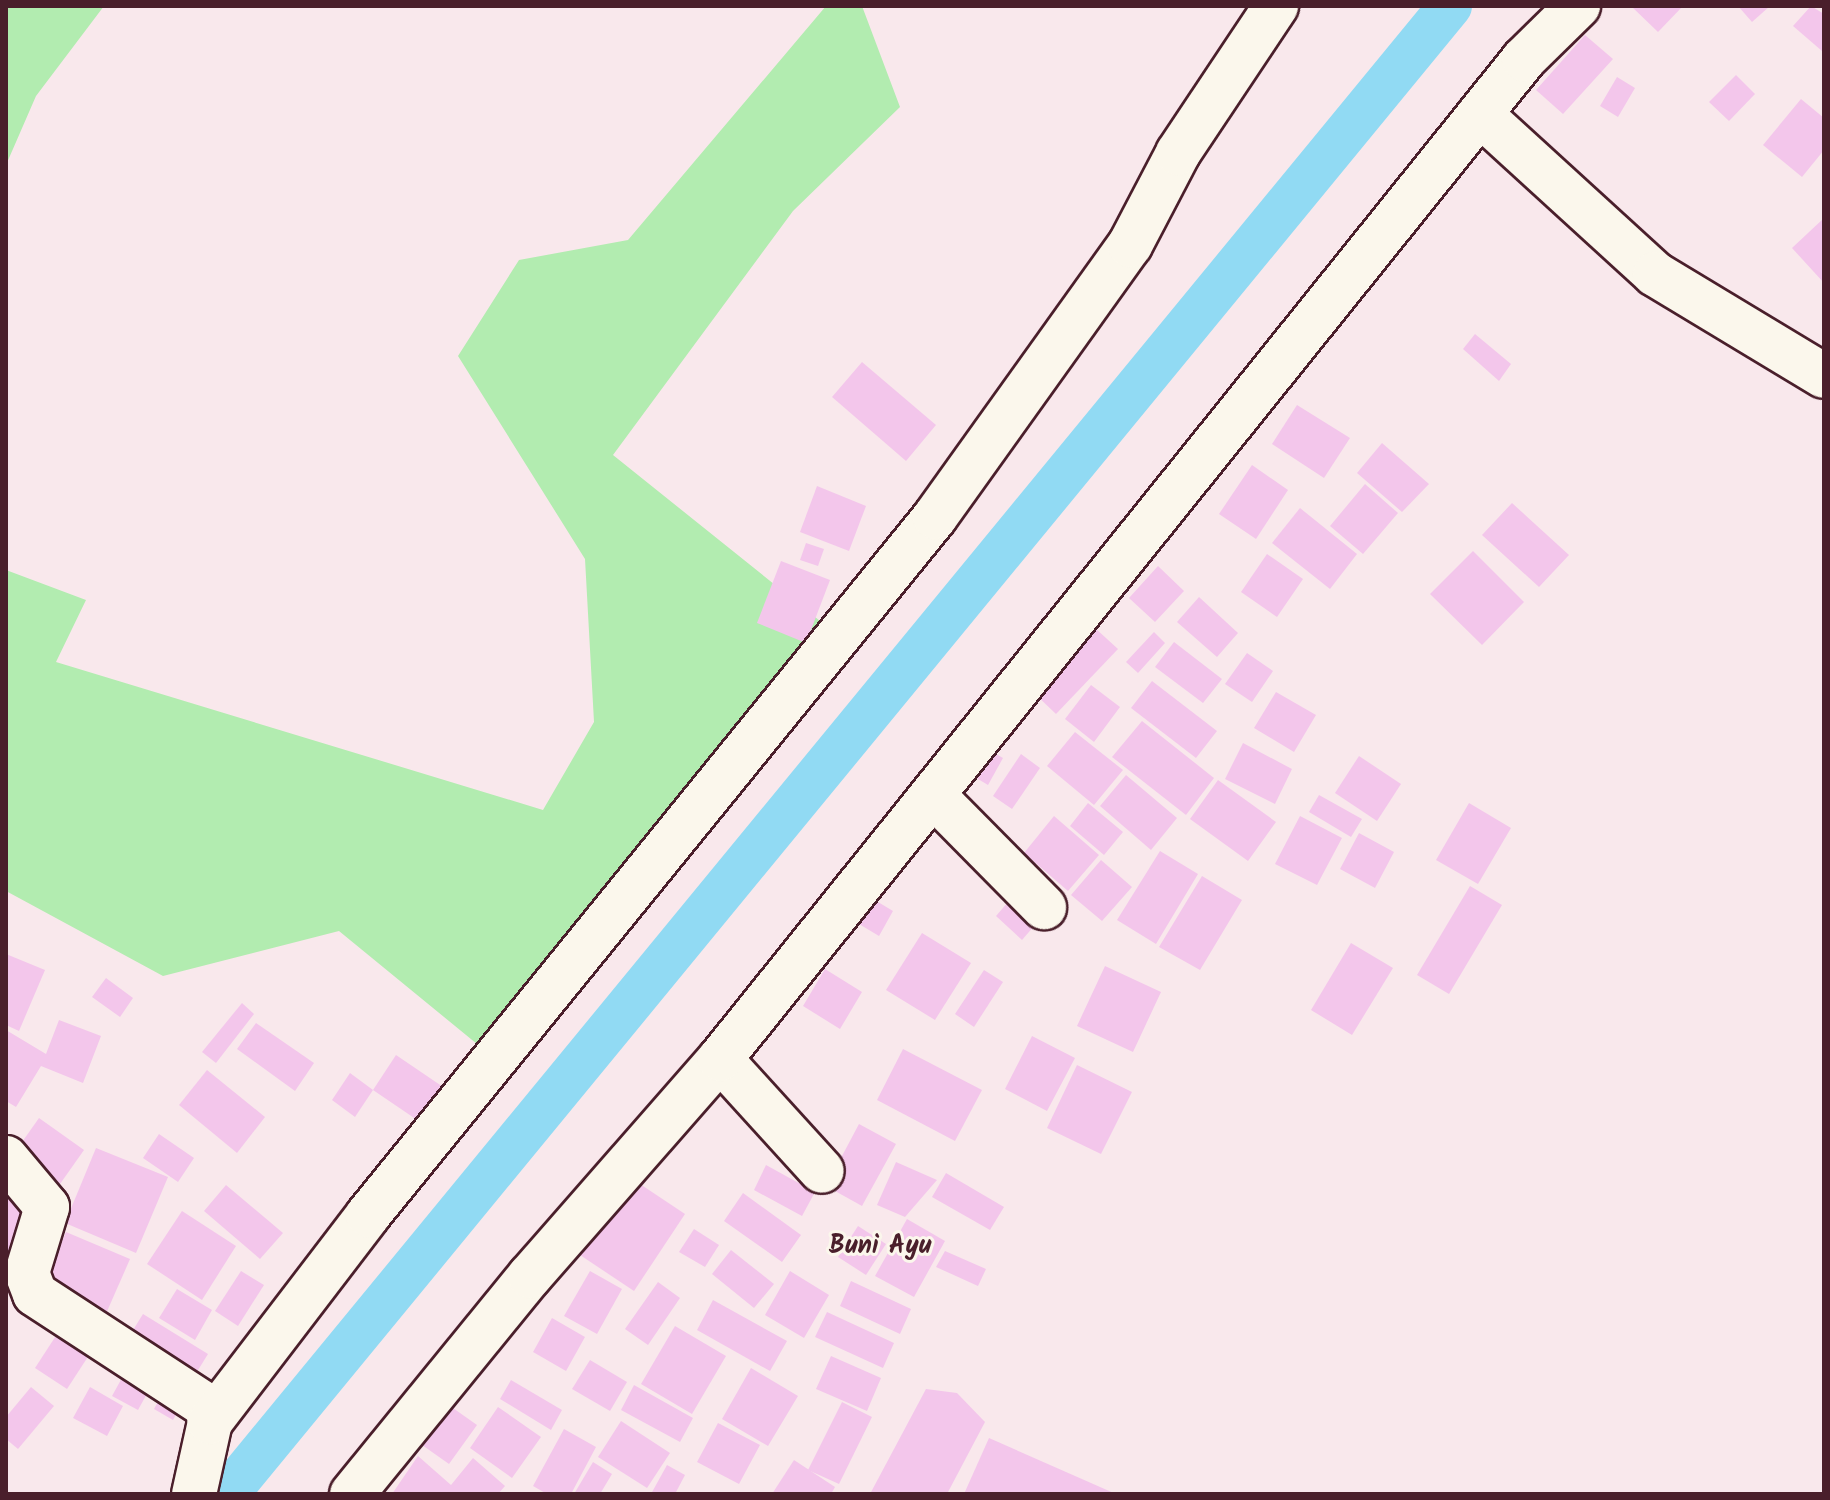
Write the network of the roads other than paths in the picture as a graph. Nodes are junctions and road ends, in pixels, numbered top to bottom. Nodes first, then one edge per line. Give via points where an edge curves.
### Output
1 (1276, 6) edge
2 (1578, 6) edge
3 (1480, 114) junction
4 (1823, 372) edge
5 (933, 795) junction
6 (1044, 907) dead end
7 (720, 1059) junction
8 (6, 1158) edge
9 (822, 1171) dead end
10 (16, 1274) edge
11 (210, 1422) junction
12 (194, 1494) edge
13 (352, 1494) edge

1 - 11 street via 1178,153 1130,245 935,517 368,1215
2 - 3 street
3 - 4 street via 1655,274
3 - 5 street
5 - 6 street
5 - 7 street
7 - 9 street
7 - 13 street via 530,1276
8 - 10 street via 47,1207
10 - 11 street via 35,1294 207,1406
11 - 12 street

